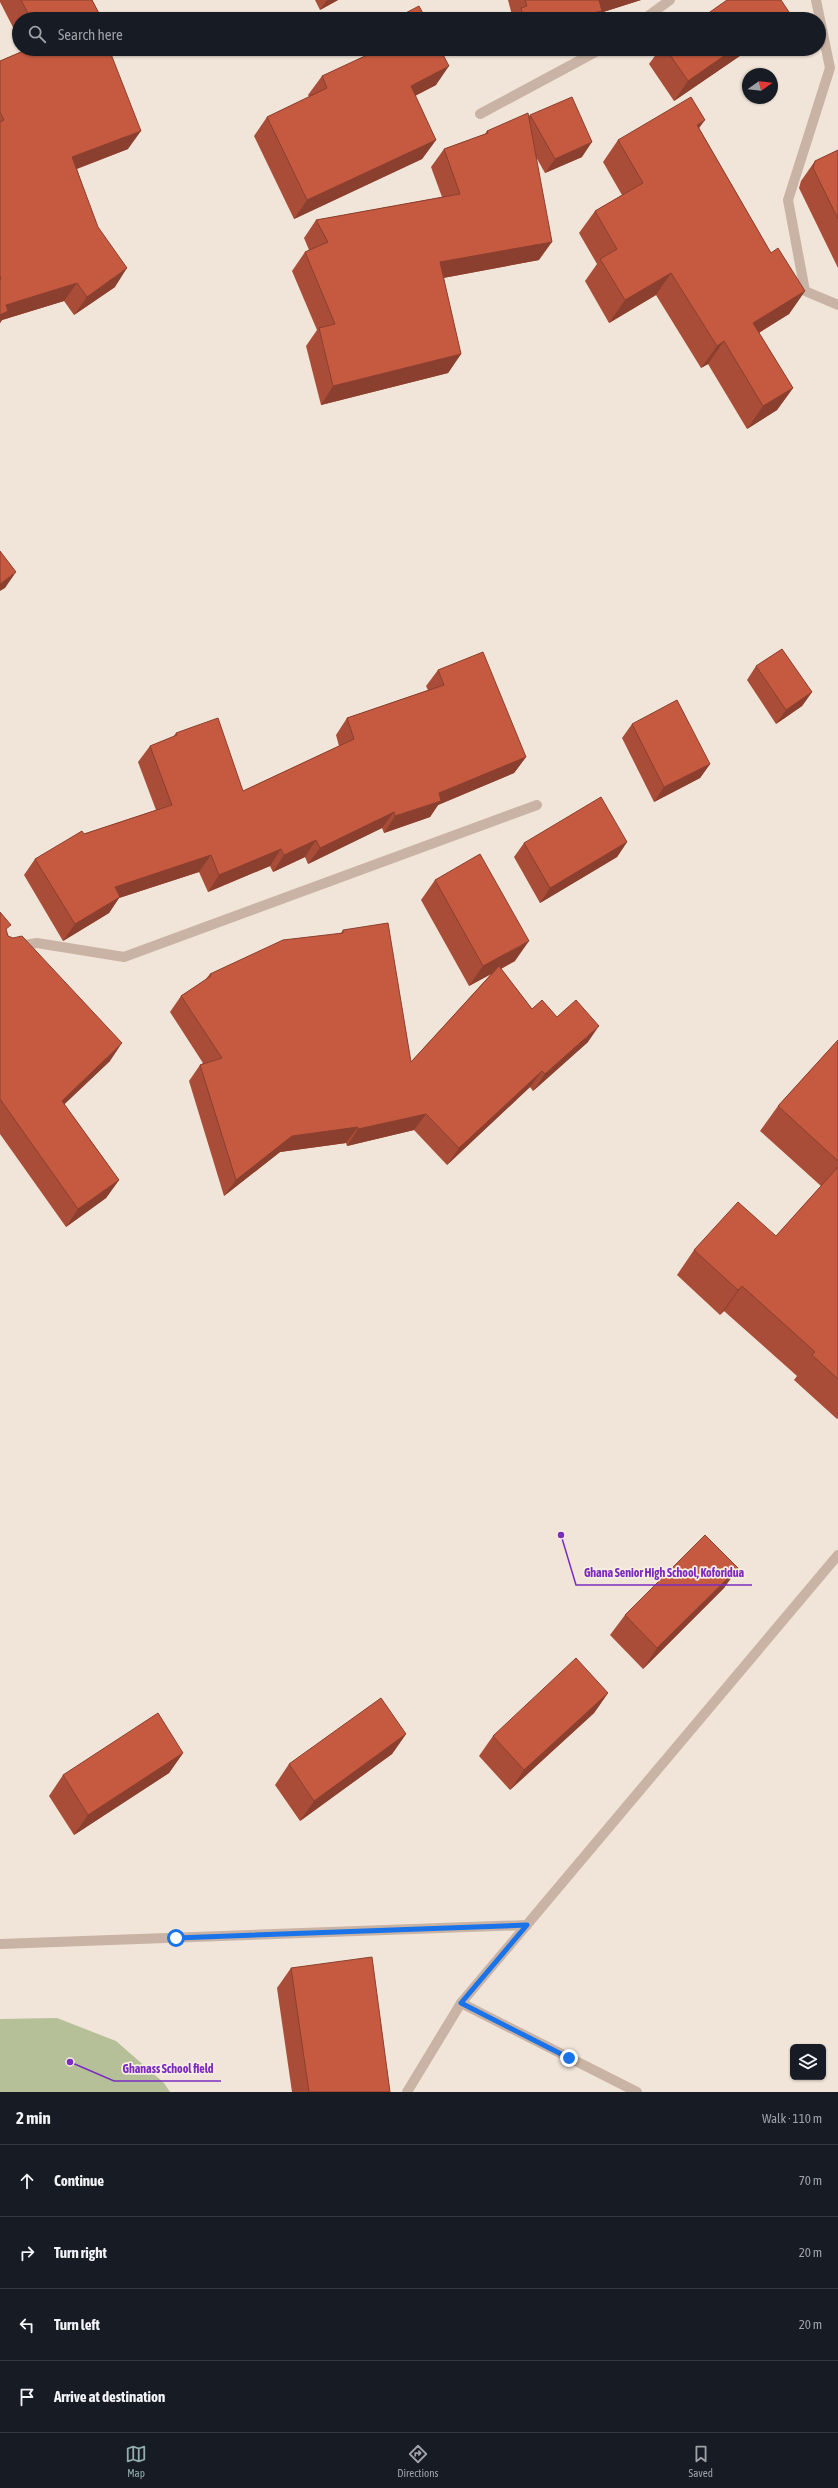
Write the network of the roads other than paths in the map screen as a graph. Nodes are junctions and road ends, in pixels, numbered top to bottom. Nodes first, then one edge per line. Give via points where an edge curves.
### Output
1 (670, 0) edge
2 (816, 0) edge
3 (654, 12) edge
4 (818, 12) edge
5 (826, 49) edge
6 (588, 56) edge
7 (480, 114) dead end
8 (838, 305) edge
9 (537, 805) dead end
10 (0, 949) edge
11 (838, 1555) edge
12 (527, 1925) junction
13 (0, 1944) edge
14 (461, 2003) junction
15 (406, 2092) edge
16 (637, 2092) edge

1 - 3 street
2 - 4 street
5 - 8 street via 830,68 788,200 805,291
6 - 7 street
9 - 10 street via 124,957 37,944
11 - 12 street
12 - 13 street
12 - 14 street
14 - 15 street
14 - 16 street

